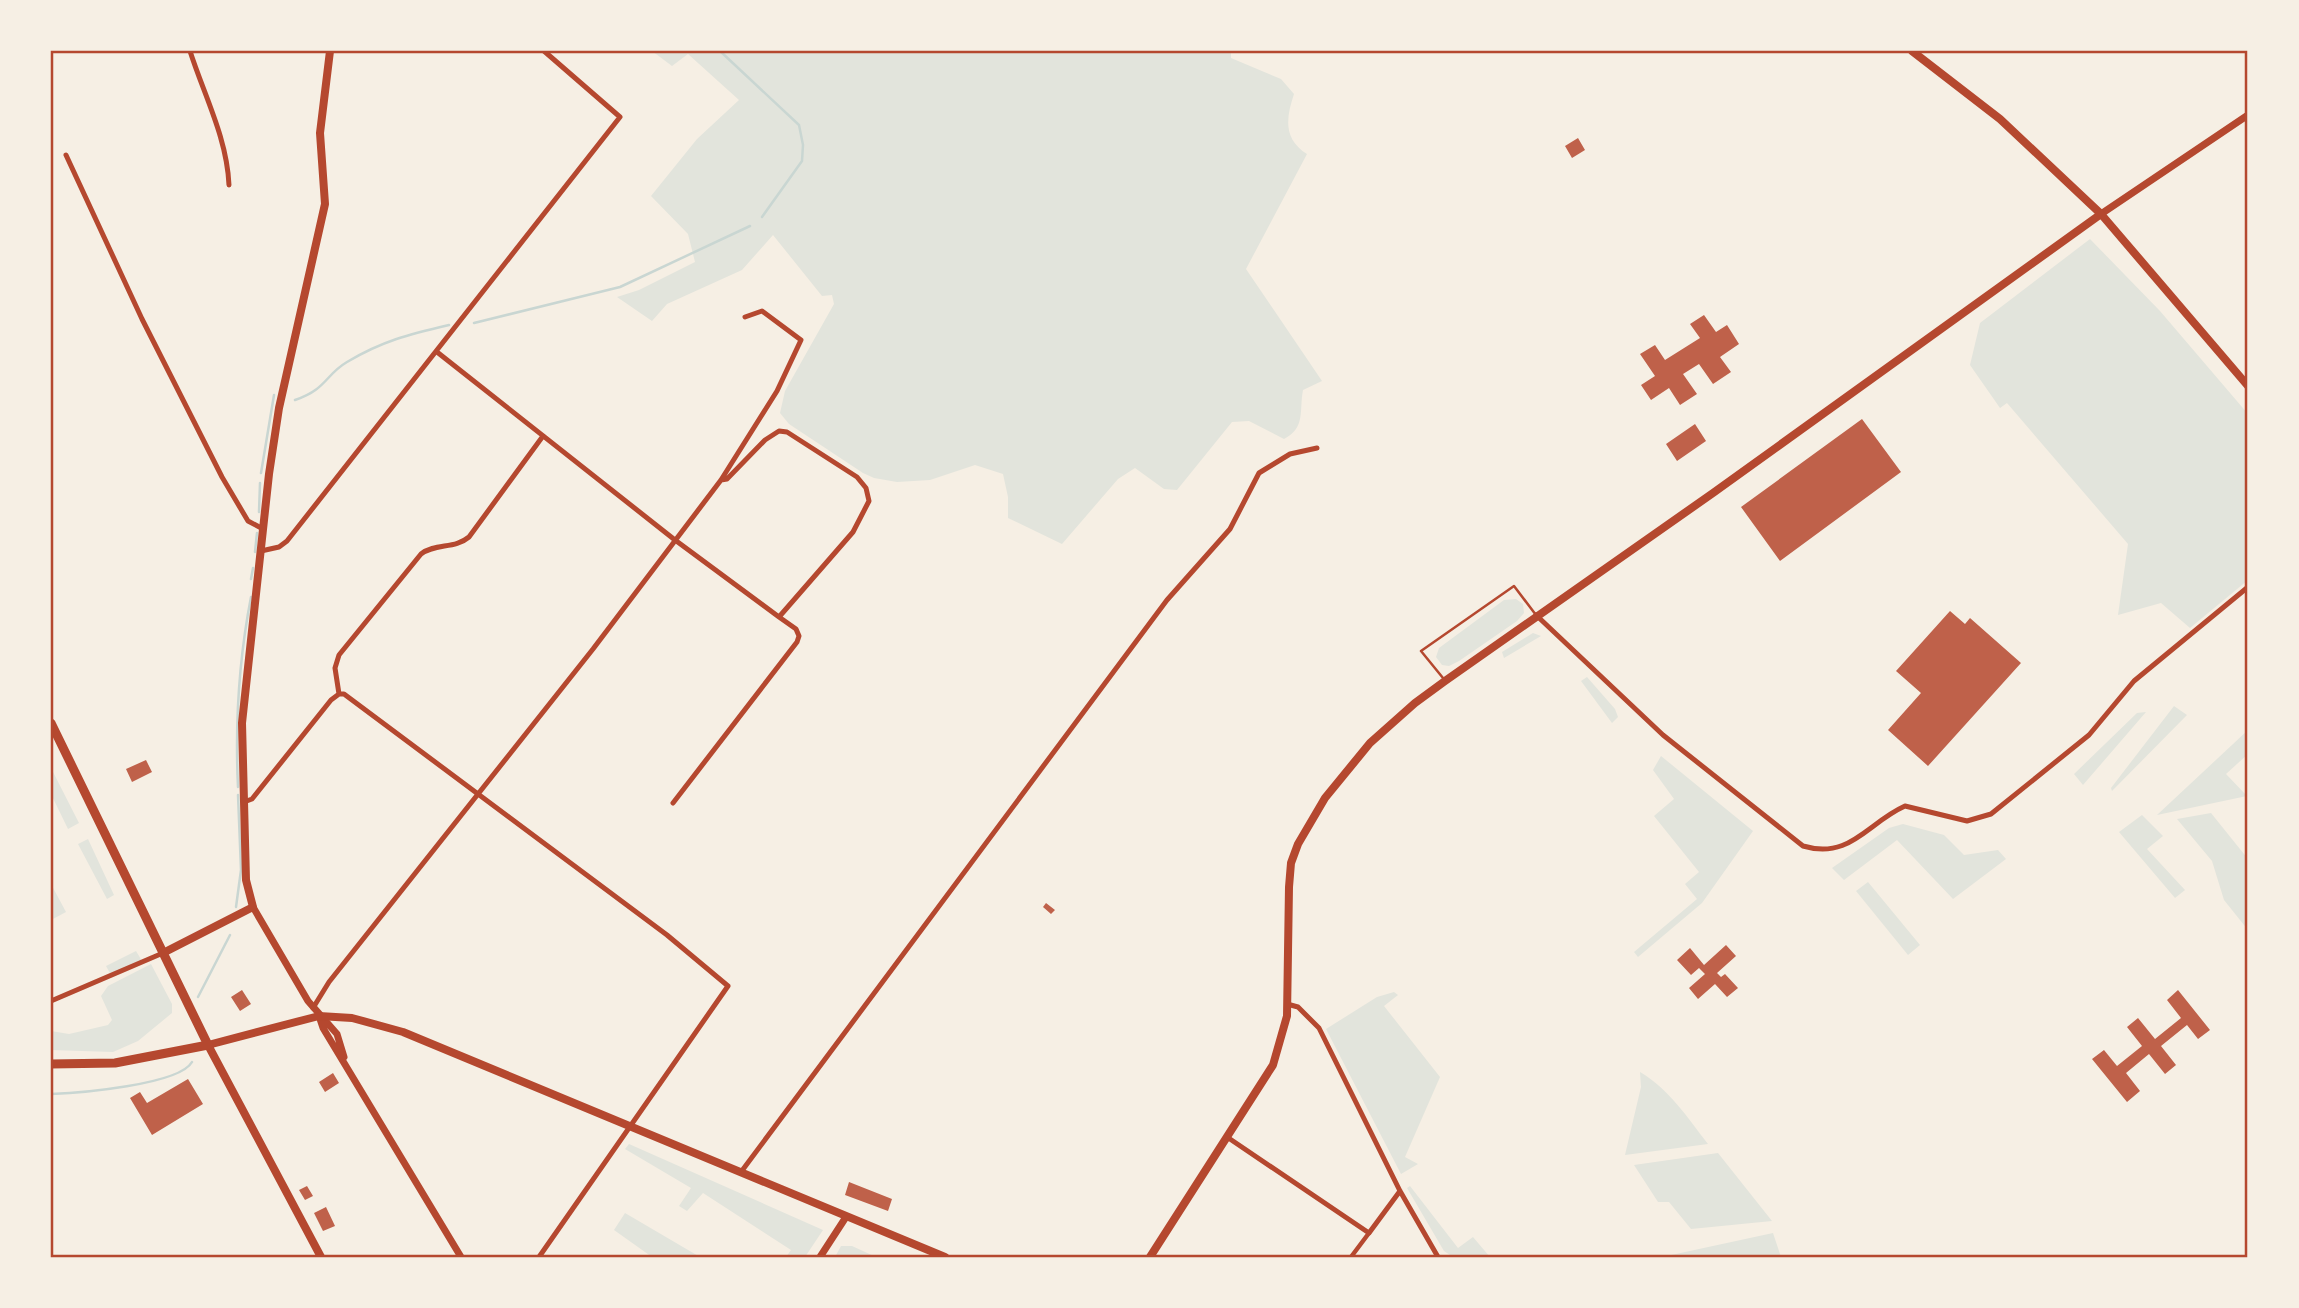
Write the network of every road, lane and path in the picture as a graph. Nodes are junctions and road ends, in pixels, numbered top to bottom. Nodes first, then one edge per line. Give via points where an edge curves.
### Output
1 (190, 51) edge
2 (330, 51) edge
3 (544, 51) edge
4 (1912, 51) edge
5 (2248, 115) edge
6 (66, 155) dead end
7 (229, 185) dead end
8 (2101, 214) junction
9 (745, 317) dead end
10 (437, 352) junction
11 (2248, 386) edge
12 (543, 436) junction
13 (1317, 448) dead end
14 (721, 480) junction
15 (264, 529) junction
16 (675, 540) junction
17 (261, 551) junction
18 (2248, 587) edge
19 (1536, 615) junction
20 (779, 617) junction
21 (1445, 681) junction
22 (339, 694) junction
23 (51, 723) edge
24 (477, 793) junction
25 (243, 802) junction
26 (673, 803) dead end
27 (253, 906) junction
28 (163, 953) junction
29 (51, 1001) edge
30 (1287, 1004) junction
31 (316, 1012) junction
32 (208, 1045) junction
33 (51, 1064) edge
34 (631, 1127) junction
35 (1227, 1137) junction
36 (741, 1172) junction
37 (1400, 1191) junction
38 (846, 1217) junction
39 (1369, 1233) junction
40 (321, 1257) edge
41 (461, 1257) edge
42 (539, 1257) edge
43 (820, 1257) edge
44 (945, 1257) edge
45 (1150, 1257) edge
46 (1351, 1257) edge
47 (1438, 1257) edge

1 - 7 street via 228,162
2 - 15 main road via 320,133 324,214 279,408
3 - 10 street via 620,117
4 - 8 main road via 2000,119
5 - 8 street
6 - 15 street via 222,477 248,521
8 - 11 main road
8 - 19 main road
9 - 14 street via 762,311 801,340 782,382
10 - 12 street
10 - 17 street via 287,541
12 - 16 street
12 - 22 street via 469,537 421,554 339,655 335,668
13 - 36 street via 1290,454 1259,473 1230,529 1167,600
14 - 16 street
14 - 20 street via 779,430 857,477 866,488 869,501 853,532
15 - 17 main road
16 - 20 street
16 - 24 street
17 - 25 main road via 242,723
18 - 19 street via 2134,681 2089,734 1991,814 1966,821 1905,806 1849,844 1819,851 1803,846 1663,735
19 - 21 main road
19 - 21 lane via 1514,586 1421,651
20 - 26 street via 796,629 797,642
21 - 30 main road via 1370,743 1325,798 1298,844 1289,887
22 - 24 street via 353,698
22 - 25 street via 252,799
23 - 28 highway
24 - 31 street via 329,982
24 - 34 street via 729,986
25 - 27 main road via 246,880
27 - 28 main road
27 - 31 street
28 - 29 street
28 - 32 highway
30 - 35 main road via 1285,1032 1273,1065
30 - 37 street via 1298,1007 1320,1028
31 - 32 main road
31 - 34 main road via 403,1032
31 - 41 street
32 - 33 highway via 115,1063
32 - 40 main road
34 - 36 main road
34 - 42 street
35 - 39 street
35 - 45 main road
36 - 38 main road
37 - 39 street
37 - 47 street
38 - 43 street
38 - 44 main road
39 - 46 street

